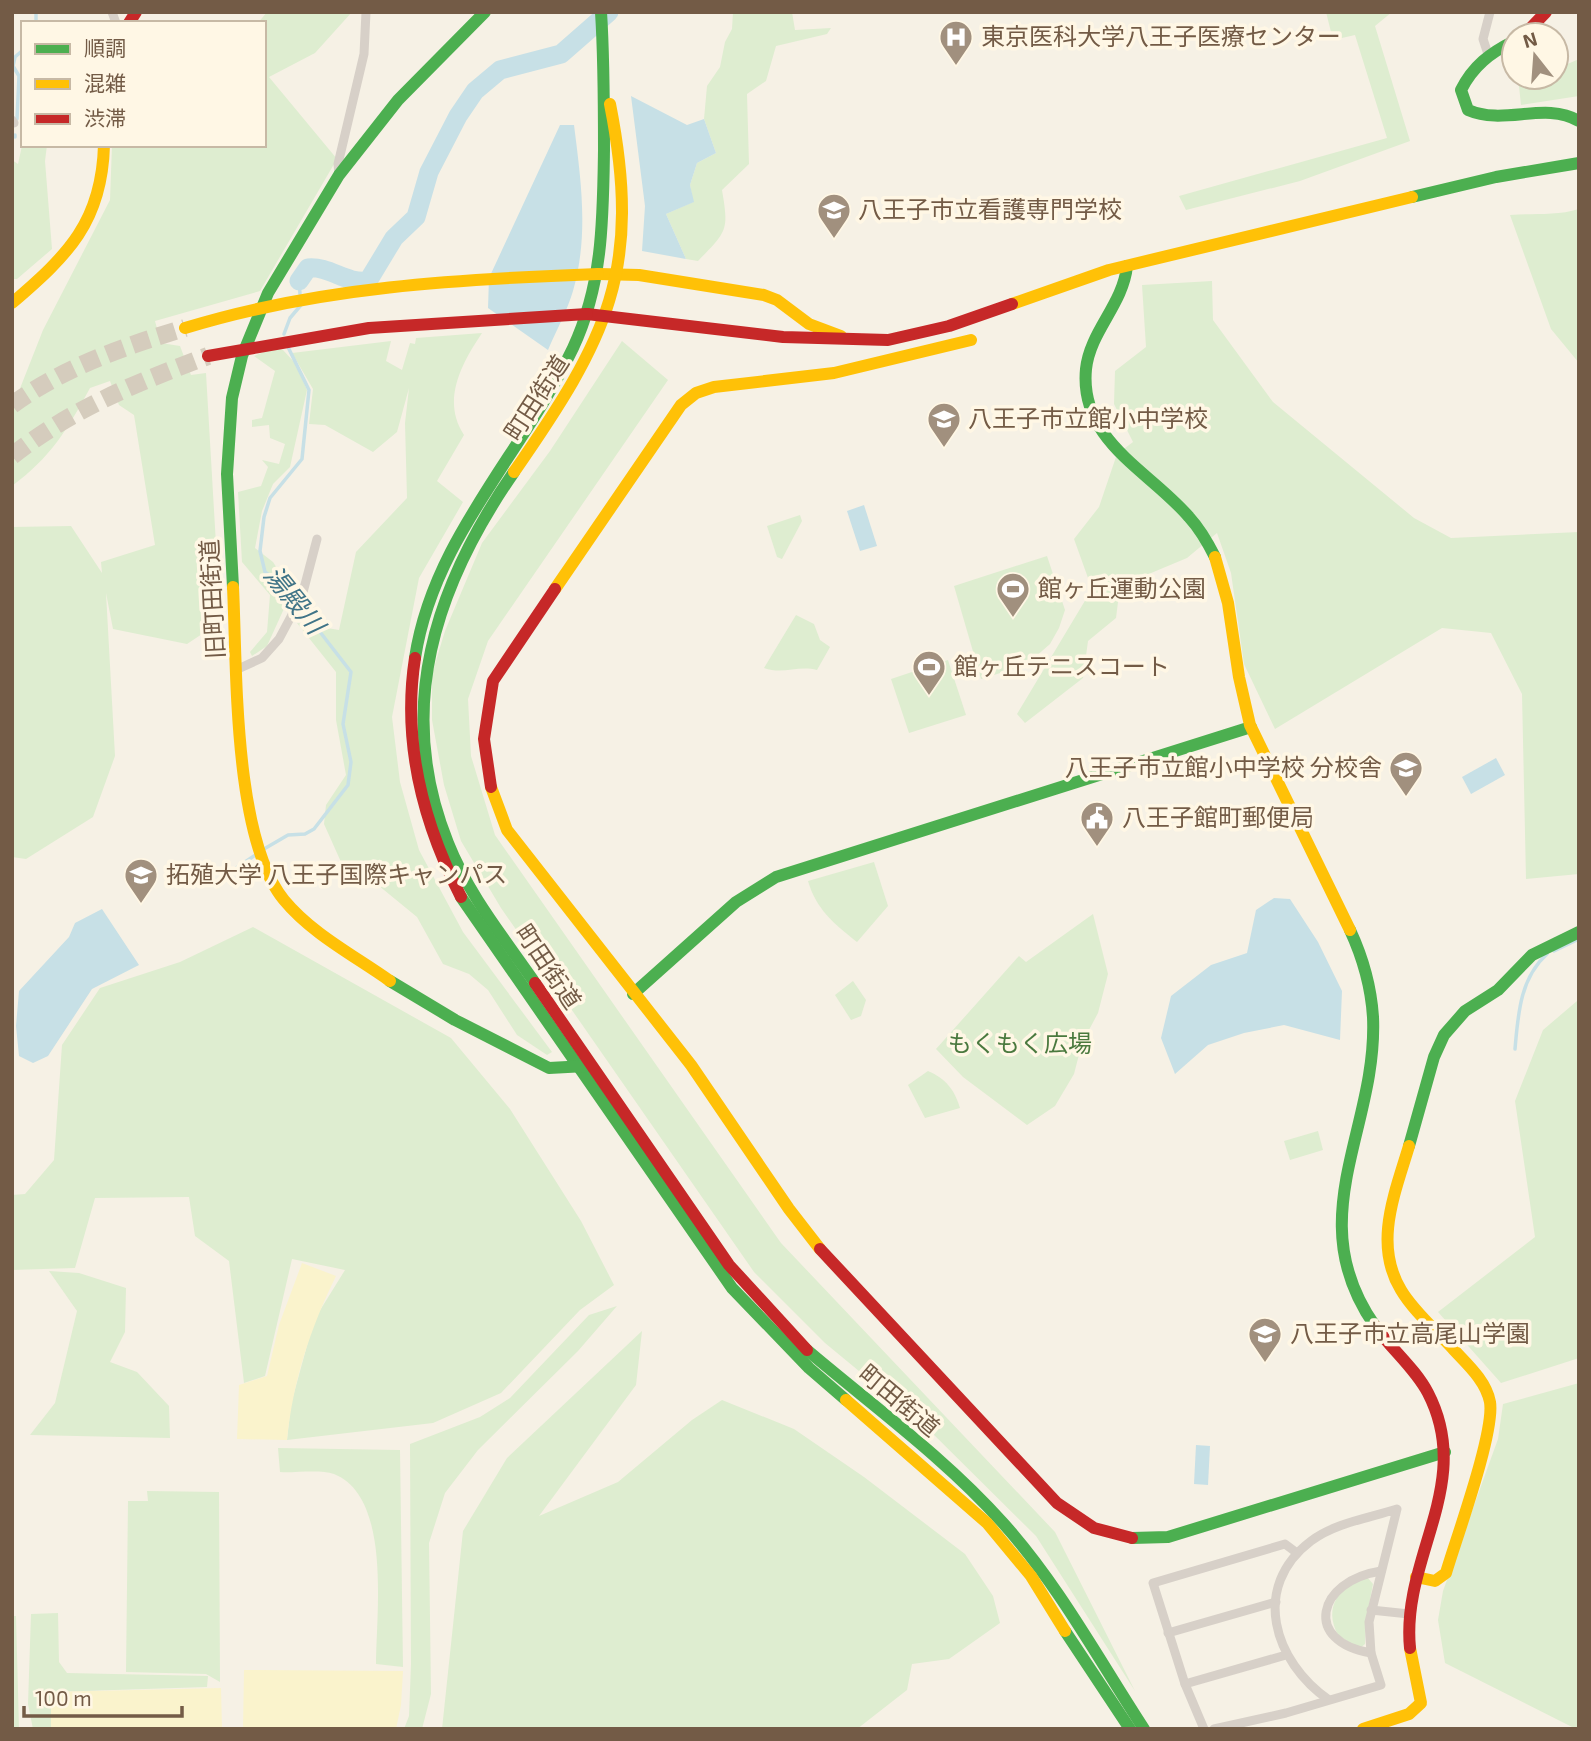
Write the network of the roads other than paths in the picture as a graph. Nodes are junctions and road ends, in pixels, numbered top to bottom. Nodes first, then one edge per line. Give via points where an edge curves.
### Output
1 (366, 12) edge
2 (485, 12) edge
3 (601, 12) edge
4 (1490, 12) edge
5 (1500, 48) edge
6 (1488, 54) junction
7 (605, 82) junction
8 (1579, 121) edge
9 (104, 147) edge
10 (1579, 163) edge
11 (339, 175) junction
12 (1127, 265) junction
13 (598, 274) junction
14 (617, 274) junction
15 (12, 303) edge
16 (587, 314) junction
17 (606, 315) junction
18 (185, 328) tunnel mouth
19 (971, 340) dead end
20 (854, 341) junction
21 (208, 356) tunnel mouth
22 (317, 539) dead end
23 (238, 668) junction
24 (1251, 727) junction
25 (1579, 932) edge
26 (634, 994) junction
27 (583, 1066) junction
28 (1445, 1452) junction
29 (1297, 1553) junction
30 (1381, 1572) junction
31 (1416, 1577) junction
32 (1276, 1602) junction
33 (1371, 1610) junction
34 (1062, 1614) junction
35 (1409, 1614) junction
36 (1168, 1633) junction
37 (1371, 1653) junction
38 (1286, 1655) junction
39 (1185, 1684) junction
40 (1329, 1700) junction
41 (1130, 1729) edge
42 (1144, 1729) edge
43 (1204, 1729) edge
44 (1214, 1729) edge
45 (1363, 1729) edge

1 - 11 street via 364,54
2 - 11 main road, 旧町田街道 via 398,100
3 - 7 main road, 町田街道
4 - 6 street via 1483,39
5 - 6 main road
6 - 8 main road via 1475,64 1461,90 1468,110 1485,117 1564,112
7 - 13 main road, 町田街道 via 605,211
7 - 14 main road, 町田街道 via 618,140 623,198
9 - 15 main road via 102,185 86,229 60,262
10 - 12 main road via 1496,177
11 - 23 main road, 旧町田街道 via 268,293 232,398 227,474
12 - 20 main road via 949,326 888,340
12 - 24 main road via 1125,284 1087,354 1087,391 1094,423 1117,454 1190,517 1213,551 1226,590 1237,676
13 - 14 main road
13 - 16 main road, 町田街道
13 - 18 main road via 321,295
14 - 17 main road, 町田街道
14 - 20 main road via 764,295 809,324
16 - 17 main road
16 - 21 main road via 369,328
16 - 27 main road, 町田街道 via 562,369 442,566 419,634 410,704 414,774 443,865 466,906
17 - 20 main road
17 - 27 main road, 町田街道 via 577,378 491,505 450,577 429,645 422,703 429,785 462,874
19 - 26 main road via 834,373 696,393 681,405 493,681 483,753 504,822
22 - 23 street via 302,596 279,639 269,652
23 - 27 main road, 旧町田街道 via 243,778 265,867 282,898 300,918 409,993 542,1065 558,1069
24 - 26 main road via 776,877 736,902
24 - 28 main road via 1368,971 1373,1030 1343,1208 1343,1252 1351,1285 1366,1315 1427,1391
25 - 31 main road via 1532,955 1497,990 1458,1017 1444,1035 1389,1215 1387,1255 1397,1284 1480,1380 1490,1407 1488,1432 1445,1575 1435,1581
26 - 28 main road via 691,1065 818,1245 1057,1503 1086,1524 1125,1538 1168,1537
27 - 34 main road, 町田街道 via 716,1268 788,1340 918,1453 995,1532
28 - 31 main road via 1441,1506
29 - 30 street via 1325,1532 1397,1509
29 - 32 street via 1283,1573
29 - 36 street via 1285,1544 1153,1583
30 - 33 street
30 - 37 street via 1348,1580 1333,1594 1327,1611 1334,1637 1350,1648
31 - 35 main road
32 - 36 street
32 - 38 street via 1275,1622
33 - 35 street
33 - 37 street
34 - 41 main road, 町田街道 via 1109,1701
34 - 42 main road, 町田街道
35 - 45 main road via 1409,1645 1421,1703 1409,1714
36 - 39 street
37 - 40 street via 1381,1685
38 - 39 street
38 - 40 street
39 - 43 street
40 - 44 street

